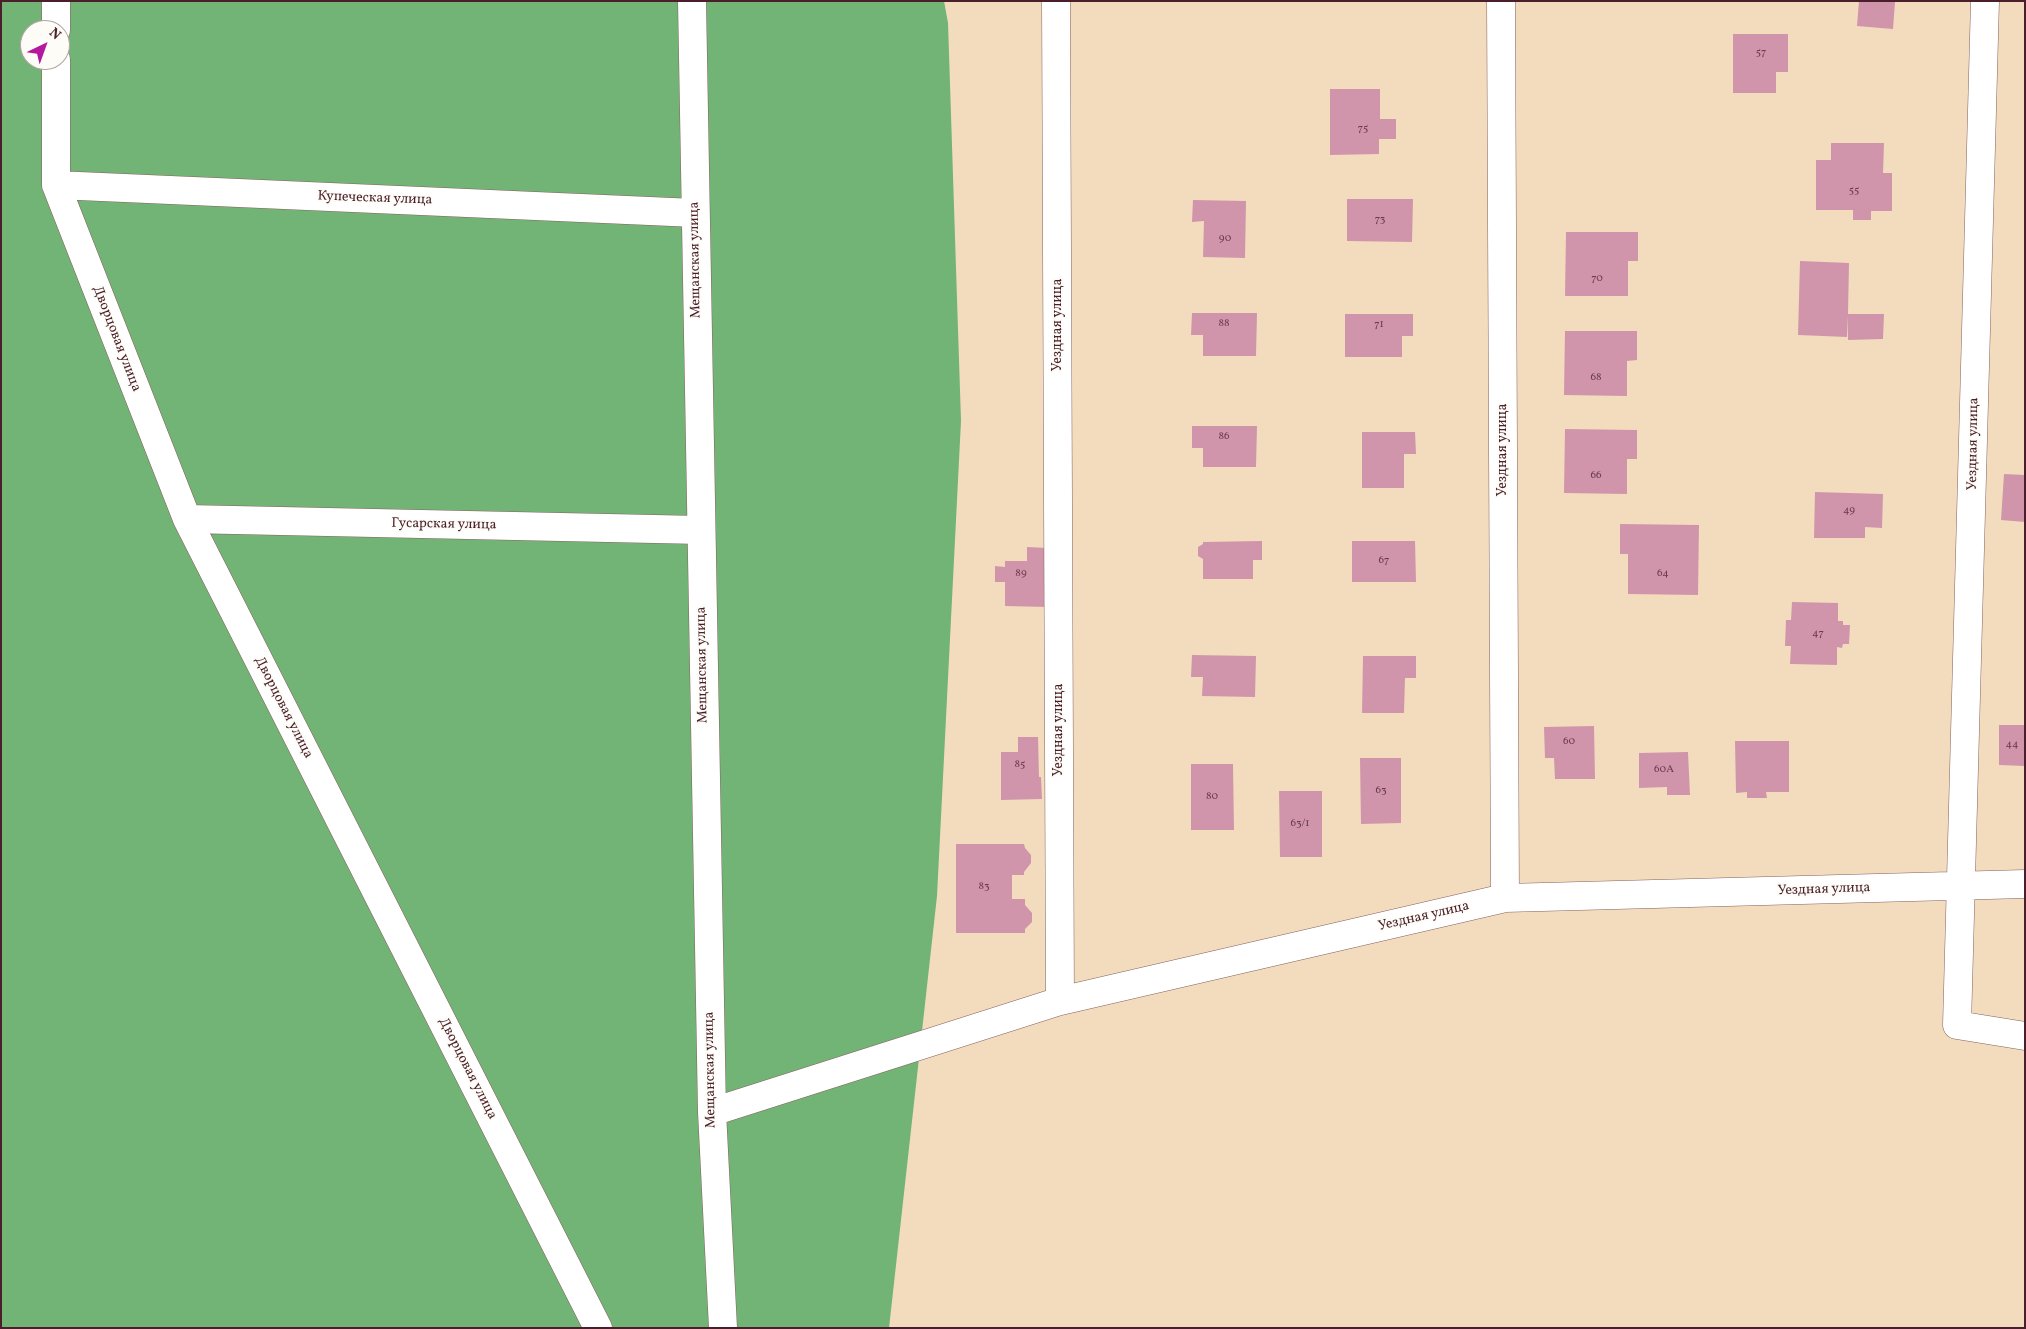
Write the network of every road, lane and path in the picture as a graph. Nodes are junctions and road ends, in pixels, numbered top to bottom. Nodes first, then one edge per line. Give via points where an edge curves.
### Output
1 (56, 1) edge
2 (692, 1) edge
3 (1056, 1) edge
4 (1501, 1) edge
5 (1986, 1) edge
6 (56, 20) edge
7 (56, 70) edge
8 (56, 185) junction
9 (695, 213) junction
10 (187, 519) junction
11 (701, 530) junction
12 (2025, 884) edge
13 (1962, 886) junction
14 (1505, 898) junction
15 (1060, 1001) junction
16 (2025, 1036) edge
17 (712, 1112) junction
18 (598, 1328) edge
19 (723, 1328) edge

1 - 6 street
2 - 9 street, Мещанская улица
3 - 15 street, Уездная улица
4 - 14 street, Уездная улица
5 - 13 street, Уездная улица
7 - 8 street, Дворцовая улица
8 - 9 street, Купеческая улица
8 - 10 street, Дворцовая улица
9 - 11 street, Мещанская улица
10 - 11 street, Гусарская улица
10 - 18 street, Дворцовая улица
11 - 17 street, Мещанская улица
12 - 13 street, Уездная улица
13 - 14 street, Уездная улица
13 - 16 street, Уездная улица via 1957,1025
14 - 15 street, Уездная улица
15 - 17 street
17 - 19 street, Мещанская улица

